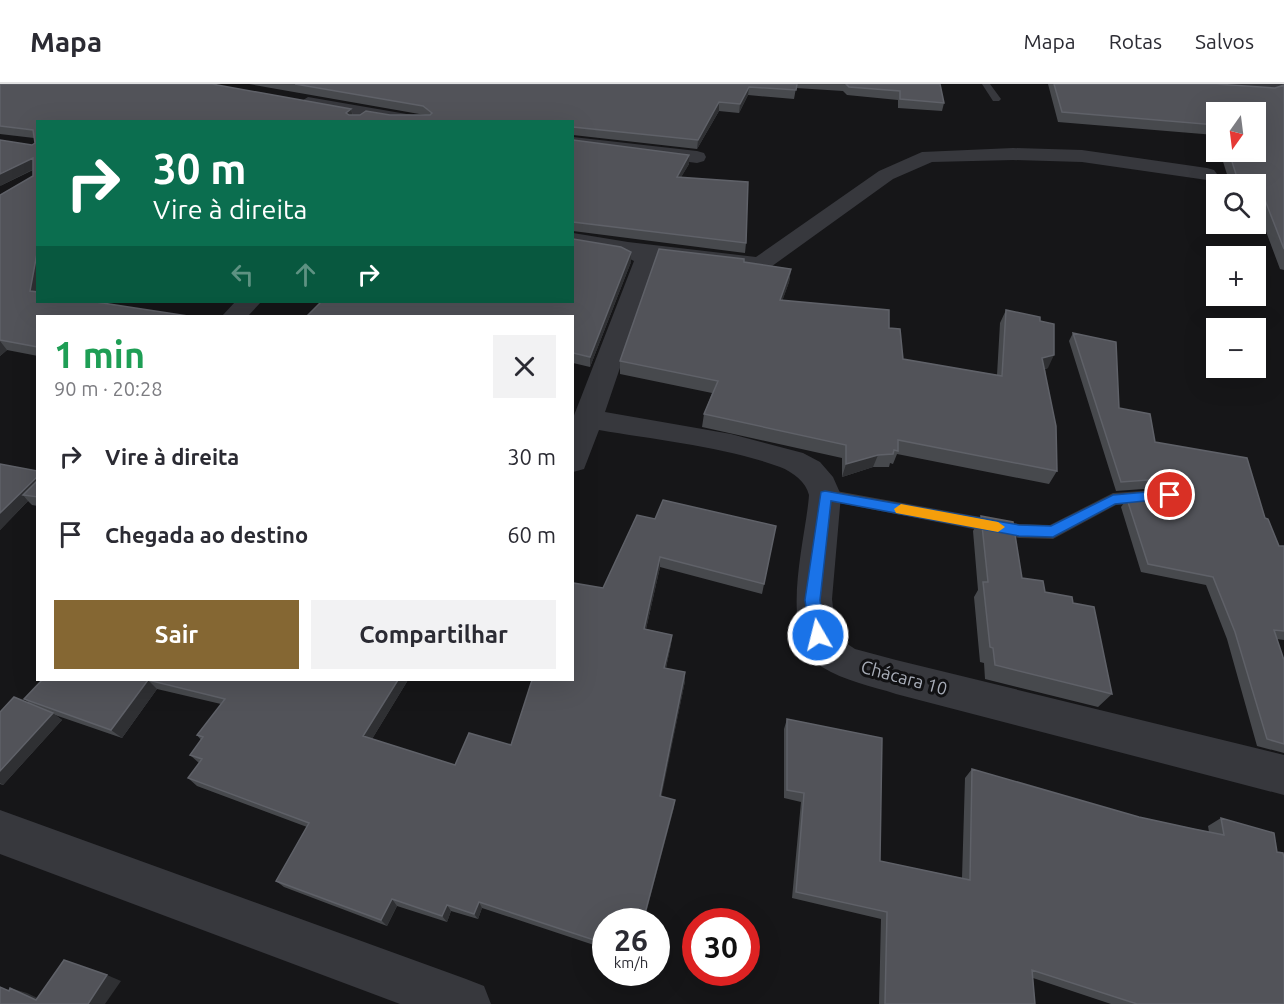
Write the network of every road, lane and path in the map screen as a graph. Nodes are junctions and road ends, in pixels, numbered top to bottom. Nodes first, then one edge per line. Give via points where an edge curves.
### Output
1 (986, 84) edge
2 (1185, 84) edge
3 (1282, 84) edge
4 (290, 99) edge
5 (996, 99) dead end
6 (362, 117) edge
7 (399, 120) edge
8 (574, 142) edge
9 (697, 157) dead end
10 (1207, 174) dead end
11 (574, 240) edge
12 (636, 252) junction
13 (248, 303) edge
14 (235, 315) edge
15 (587, 418) junction
16 (574, 459) edge
17 (825, 495) junction
18 (1170, 495) edge
19 (1284, 776) edge
20 (0, 832) edge
21 (466, 1004) edge

1 - 5 lane
2 - 3 street via 1270,90
4 - 6 street
6 - 7 street
8 - 9 street
10 - 12 street via 1082,156 929,156 886,175 760,264
11 - 12 street
12 - 15 street via 646,262
13 - 14 street
15 - 16 street
15 - 17 street via 731,444 792,460 809,470
17 - 18 lane via 1019,531 1053,532 1113,499
17 - 19 street, Chácara 10 via 813,600 818,635 826,649 896,677
20 - 21 street

